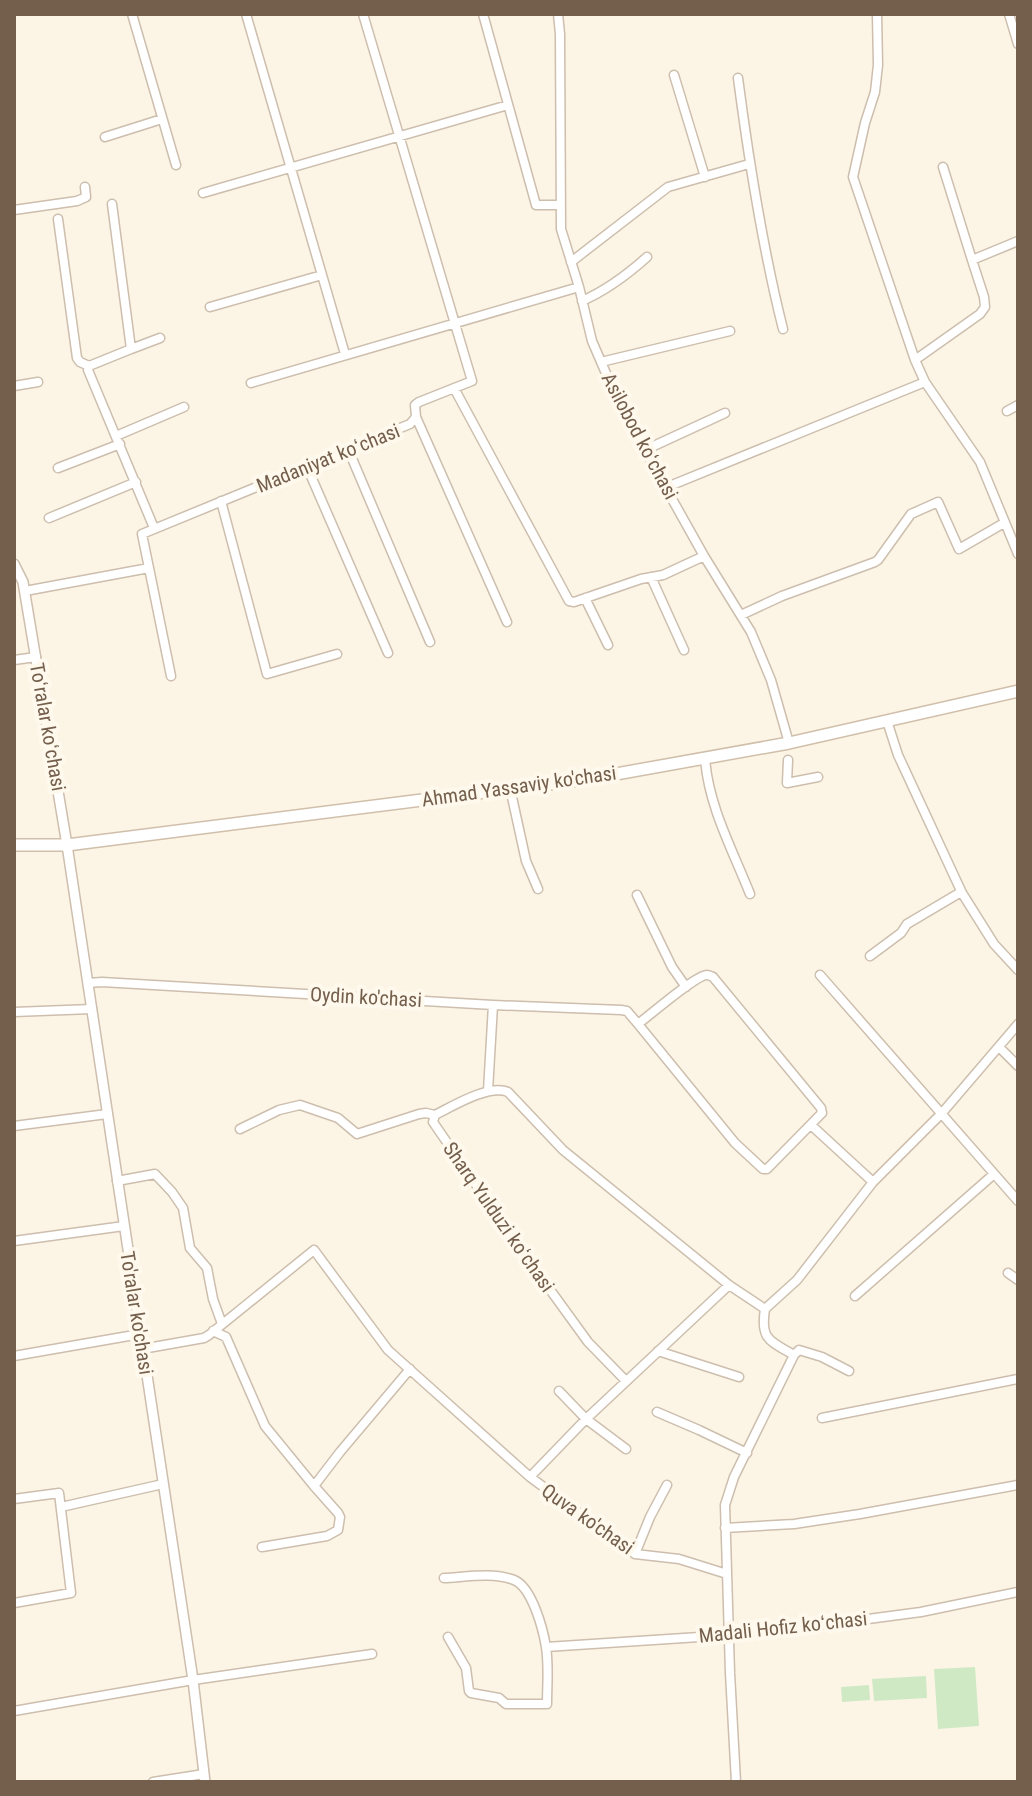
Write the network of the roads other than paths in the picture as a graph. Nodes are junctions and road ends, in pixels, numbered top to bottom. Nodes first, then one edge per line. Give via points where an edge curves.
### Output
1 (132, 14) edge
2 (246, 14) edge
3 (363, 14) edge
4 (483, 14) edge
5 (558, 14) edge
6 (877, 14) edge
7 (1009, 14) edge
8 (1018, 44) edge
9 (674, 75) dead end
10 (738, 78) dead end
11 (508, 105) junction
12 (162, 119) junction
13 (399, 136) junction
14 (105, 137) dead end
15 (749, 164) junction
16 (176, 165) dead end
17 (943, 167) dead end
18 (291, 168) junction
19 (705, 177) junction
20 (85, 187) dead end
21 (203, 193) dead end
22 (112, 204) dead end
23 (560, 205) junction
24 (14, 210) edge
25 (58, 219) dead end
26 (1018, 241) edge
27 (647, 257) dead end
28 (972, 260) junction
29 (571, 262) junction
30 (322, 275) junction
31 (579, 287) junction
32 (582, 301) junction
33 (210, 307) dead end
34 (454, 323) junction
35 (783, 329) dead end
36 (730, 331) dead end
37 (160, 338) dead end
38 (131, 349) junction
39 (345, 354) junction
40 (915, 360) junction
41 (601, 362) junction
42 (89, 366) junction
43 (38, 382) dead end
44 (925, 382) junction
45 (251, 383) dead end
46 (14, 386) edge
47 (454, 388) junction
48 (1018, 405) edge
49 (184, 407) dead end
50 (1007, 411) dead end
51 (725, 413) dead end
52 (416, 417) junction
53 (118, 440) junction
54 (348, 449) junction
55 (645, 450) junction
56 (307, 467) junction
57 (58, 468) dead end
58 (136, 482) junction
59 (667, 487) junction
60 (221, 501) junction
61 (49, 518) dead end
62 (1004, 523) junction
63 (154, 528) junction
64 (1018, 554) edge
65 (704, 556) junction
66 (14, 564) edge
67 (149, 568) junction
68 (651, 577) junction
69 (25, 591) junction
70 (585, 598) junction
71 (741, 615) junction
72 (507, 622) dead end
73 (430, 642) dead end
74 (608, 645) dead end
75 (684, 650) dead end
76 (388, 653) dead end
77 (337, 654) dead end
78 (36, 657) junction
79 (14, 660) edge
80 (171, 676) dead end
81 (1018, 691) edge
82 (887, 721) junction
83 (789, 743) junction
84 (705, 758) junction
85 (788, 760) dead end
86 (818, 777) dead end
87 (510, 788) junction
88 (14, 845) edge
89 (67, 845) junction
90 (538, 889) dead end
91 (961, 892) junction
92 (750, 894) dead end
93 (637, 895) dead end
94 (870, 956) dead end
95 (1018, 970) edge
96 (820, 975) dead end
97 (88, 983) junction
98 (686, 987) junction
99 (493, 1005) junction
100 (92, 1009) junction
101 (14, 1012) edge
102 (638, 1024) junction
103 (1018, 1024) edge
104 (999, 1047) junction
105 (1018, 1066) edge
106 (488, 1091) junction
107 (942, 1113) junction
108 (107, 1114) junction
109 (435, 1115) junction
110 (811, 1125) junction
111 (14, 1126) edge
112 (240, 1129) dead end
113 (994, 1174) junction
114 (117, 1181) junction
115 (873, 1182) junction
116 (1018, 1201) edge
117 (124, 1226) junction
118 (14, 1241) edge
119 (1008, 1273) dead end
120 (1018, 1280) edge
121 (729, 1285) junction
122 (855, 1296) dead end
123 (765, 1309) junction
124 (222, 1324) junction
125 (213, 1331) junction
126 (140, 1334) junction
127 (142, 1349) junction
128 (658, 1351) junction
129 (794, 1355) junction
130 (14, 1356) edge
131 (410, 1369) junction
132 (849, 1371) dead end
133 (739, 1377) dead end
134 (1018, 1379) edge
135 (626, 1381) junction
136 (559, 1391) dead end
137 (657, 1412) dead end
138 (822, 1418) dead end
139 (586, 1419) junction
140 (626, 1449) dead end
141 (747, 1453) junction
142 (530, 1477) junction
143 (163, 1484) junction
144 (667, 1485) dead end
145 (1018, 1485) edge
146 (314, 1486) junction
147 (14, 1499) edge
148 (61, 1507) junction
149 (725, 1528) junction
150 (262, 1547) dead end
151 (635, 1554) junction
152 (727, 1574) junction
153 (444, 1578) dead end
154 (1018, 1592) edge
155 (14, 1603) edge
156 (730, 1635) junction
157 (448, 1637) dead end
158 (546, 1647) junction
159 (372, 1654) dead end
160 (193, 1680) junction
161 (14, 1711) edge
162 (204, 1778) edge
163 (153, 1782) edge
164 (736, 1782) edge

1 - 12 street
2 - 18 street
3 - 13 street
4 - 11 street
5 - 23 street, Asilobod koʻchasi
6 - 40 street via 875,92 853,177
7 - 8 street
9 - 19 street
10 - 15 street
11 - 13 street
11 - 23 street via 536,205
12 - 14 street
12 - 16 street
13 - 18 street
13 - 34 street
15 - 19 street
15 - 35 street
17 - 28 street
18 - 21 street
18 - 30 street
19 - 29 street via 668,187
20 - 24 street via 86,197 77,201
22 - 38 street
23 - 29 street, Asilobod koʻchasi
25 - 42 street via 77,358
26 - 28 street
27 - 32 street via 603,292
28 - 40 street via 985,307
29 - 31 street, Asilobod koʻchasi
30 - 33 street
30 - 39 street
31 - 32 street, Asilobod koʻchasi
31 - 34 street
32 - 41 street, Asilobod koʻchasi
34 - 39 street
34 - 47 street via 472,381
36 - 41 street
37 - 38 street
38 - 42 street
39 - 45 street
40 - 44 street
41 - 55 street, Asilobod koʻchasi
42 - 53 street
43 - 46 street
44 - 59 street
44 - 62 street via 980,462
47 - 52 street, Madaniyat koʻchasi via 415,405
47 - 70 street via 569,601
48 - 50 street
49 - 53 street
51 - 55 street
52 - 54 street, Madaniyat koʻchasi
52 - 72 street
53 - 57 street
53 - 58 street
54 - 56 street, Madaniyat koʻchasi
54 - 73 street
55 - 59 street, Asilobod koʻchasi
56 - 60 street, Madaniyat koʻchasi
56 - 76 street
58 - 61 street
58 - 63 street
59 - 65 street, Asilobod koʻchasi
60 - 63 street, Madaniyat koʻchasi
60 - 77 street via 267,674
62 - 64 street
62 - 71 street via 959,549 938,502 911,514 875,562
63 - 67 street via 142,534
65 - 68 street
65 - 71 street, Asilobod koʻchasi
66 - 69 street, Toʻralar koʻchasi
67 - 69 street
67 - 80 street
68 - 70 street
68 - 75 street
69 - 78 street, Toʻralar koʻchasi
70 - 74 street
71 - 83 street, Asilobod koʻchasi via 771,680
78 - 79 street
78 - 89 street, Toʻralar koʻchasi
81 - 82 main road, Ahmad Yassaviy ko'chasi
82 - 83 main road, Ahmad Yassaviy ko'chasi
82 - 91 street
83 - 84 main road, Ahmad Yassaviy ko'chasi
84 - 87 main road, Ahmad Yassaviy ko'chasi
84 - 92 street via 720,819
85 - 86 street via 787,783
87 - 89 main road, Ahmad Yassaviy ko'chasi
87 - 90 street via 526,861
88 - 89 main road, Ahmad Yassaviy ko'chasi
89 - 97 street, To'ralar ko'chasi
91 - 94 street via 907,924
91 - 95 street via 994,944
93 - 98 street
96 - 107 street
97 - 99 street, Oydin ko'chasi
97 - 100 street, To'ralar ko'chasi
98 - 102 street
98 - 110 street via 704,975 713,977 821,1108
99 - 102 street, Oydin ko'chasi via 621,1010
99 - 106 street
100 - 101 street
100 - 108 street, To'ralar ko'chasi
102 - 110 street, Oydin ko'chasi via 735,1143 763,1169
103 - 104 street
104 - 105 street
104 - 107 street
106 - 109 street, Sharq Yulduzi koʻchasi
106 - 121 street via 508,1092 563,1150
107 - 113 street
107 - 115 street
108 - 111 street
108 - 114 street, To'ralar ko'chasi
109 - 112 street via 419,1114 357,1134 338,1118 300,1105
109 - 135 street, Sharq Yulduzi koʻchasi via 433,1122 514,1240 588,1342
110 - 115 street
113 - 116 street
113 - 122 street
114 - 117 street, To'ralar ko'chasi
114 - 124 street via 155,1174 172,1192 183,1208 190,1248 207,1268
115 - 123 street via 797,1280
117 - 118 street
117 - 126 street, To'ralar ko'chasi
119 - 120 street
121 - 123 street
121 - 128 street
123 - 129 street via 763,1330 768,1339
124 - 125 street
124 - 131 street, Quva ko'chasi via 314,1250 388,1350
125 - 127 street via 204,1338
125 - 146 street via 226,1337 270,1435
126 - 127 street, To'ralar ko'chasi
126 - 130 street
127 - 143 street, To'ralar ko'chasi
128 - 133 street
128 - 135 street
129 - 132 street via 799,1350
129 - 141 street
131 - 142 street, Quva ko'chasi
131 - 146 street
134 - 138 street
135 - 139 street
136 - 139 street
137 - 141 street
139 - 140 street
139 - 142 street
141 - 149 street via 728,1492
142 - 151 street, Quva ko'chasi
143 - 148 street
143 - 160 street, To'ralar ko'chasi
144 - 151 street
145 - 149 street via 794,1524
146 - 150 street via 338,1513 338,1530
147 - 148 street via 59,1493
148 - 155 street via 71,1593
149 - 152 street
151 - 152 street, Quva ko'chasi via 679,1559
152 - 156 street
153 - 158 street via 517,1581 529,1594
154 - 156 street, Madali Hofiz koʻchasi via 921,1612
156 - 158 street, Madali Hofiz koʻchasi
156 - 164 street
157 - 158 street via 466,1668 469,1691 506,1704 547,1704
159 - 160 street
160 - 161 street
160 - 162 street, To'ralar ko'chasi
162 - 163 street

